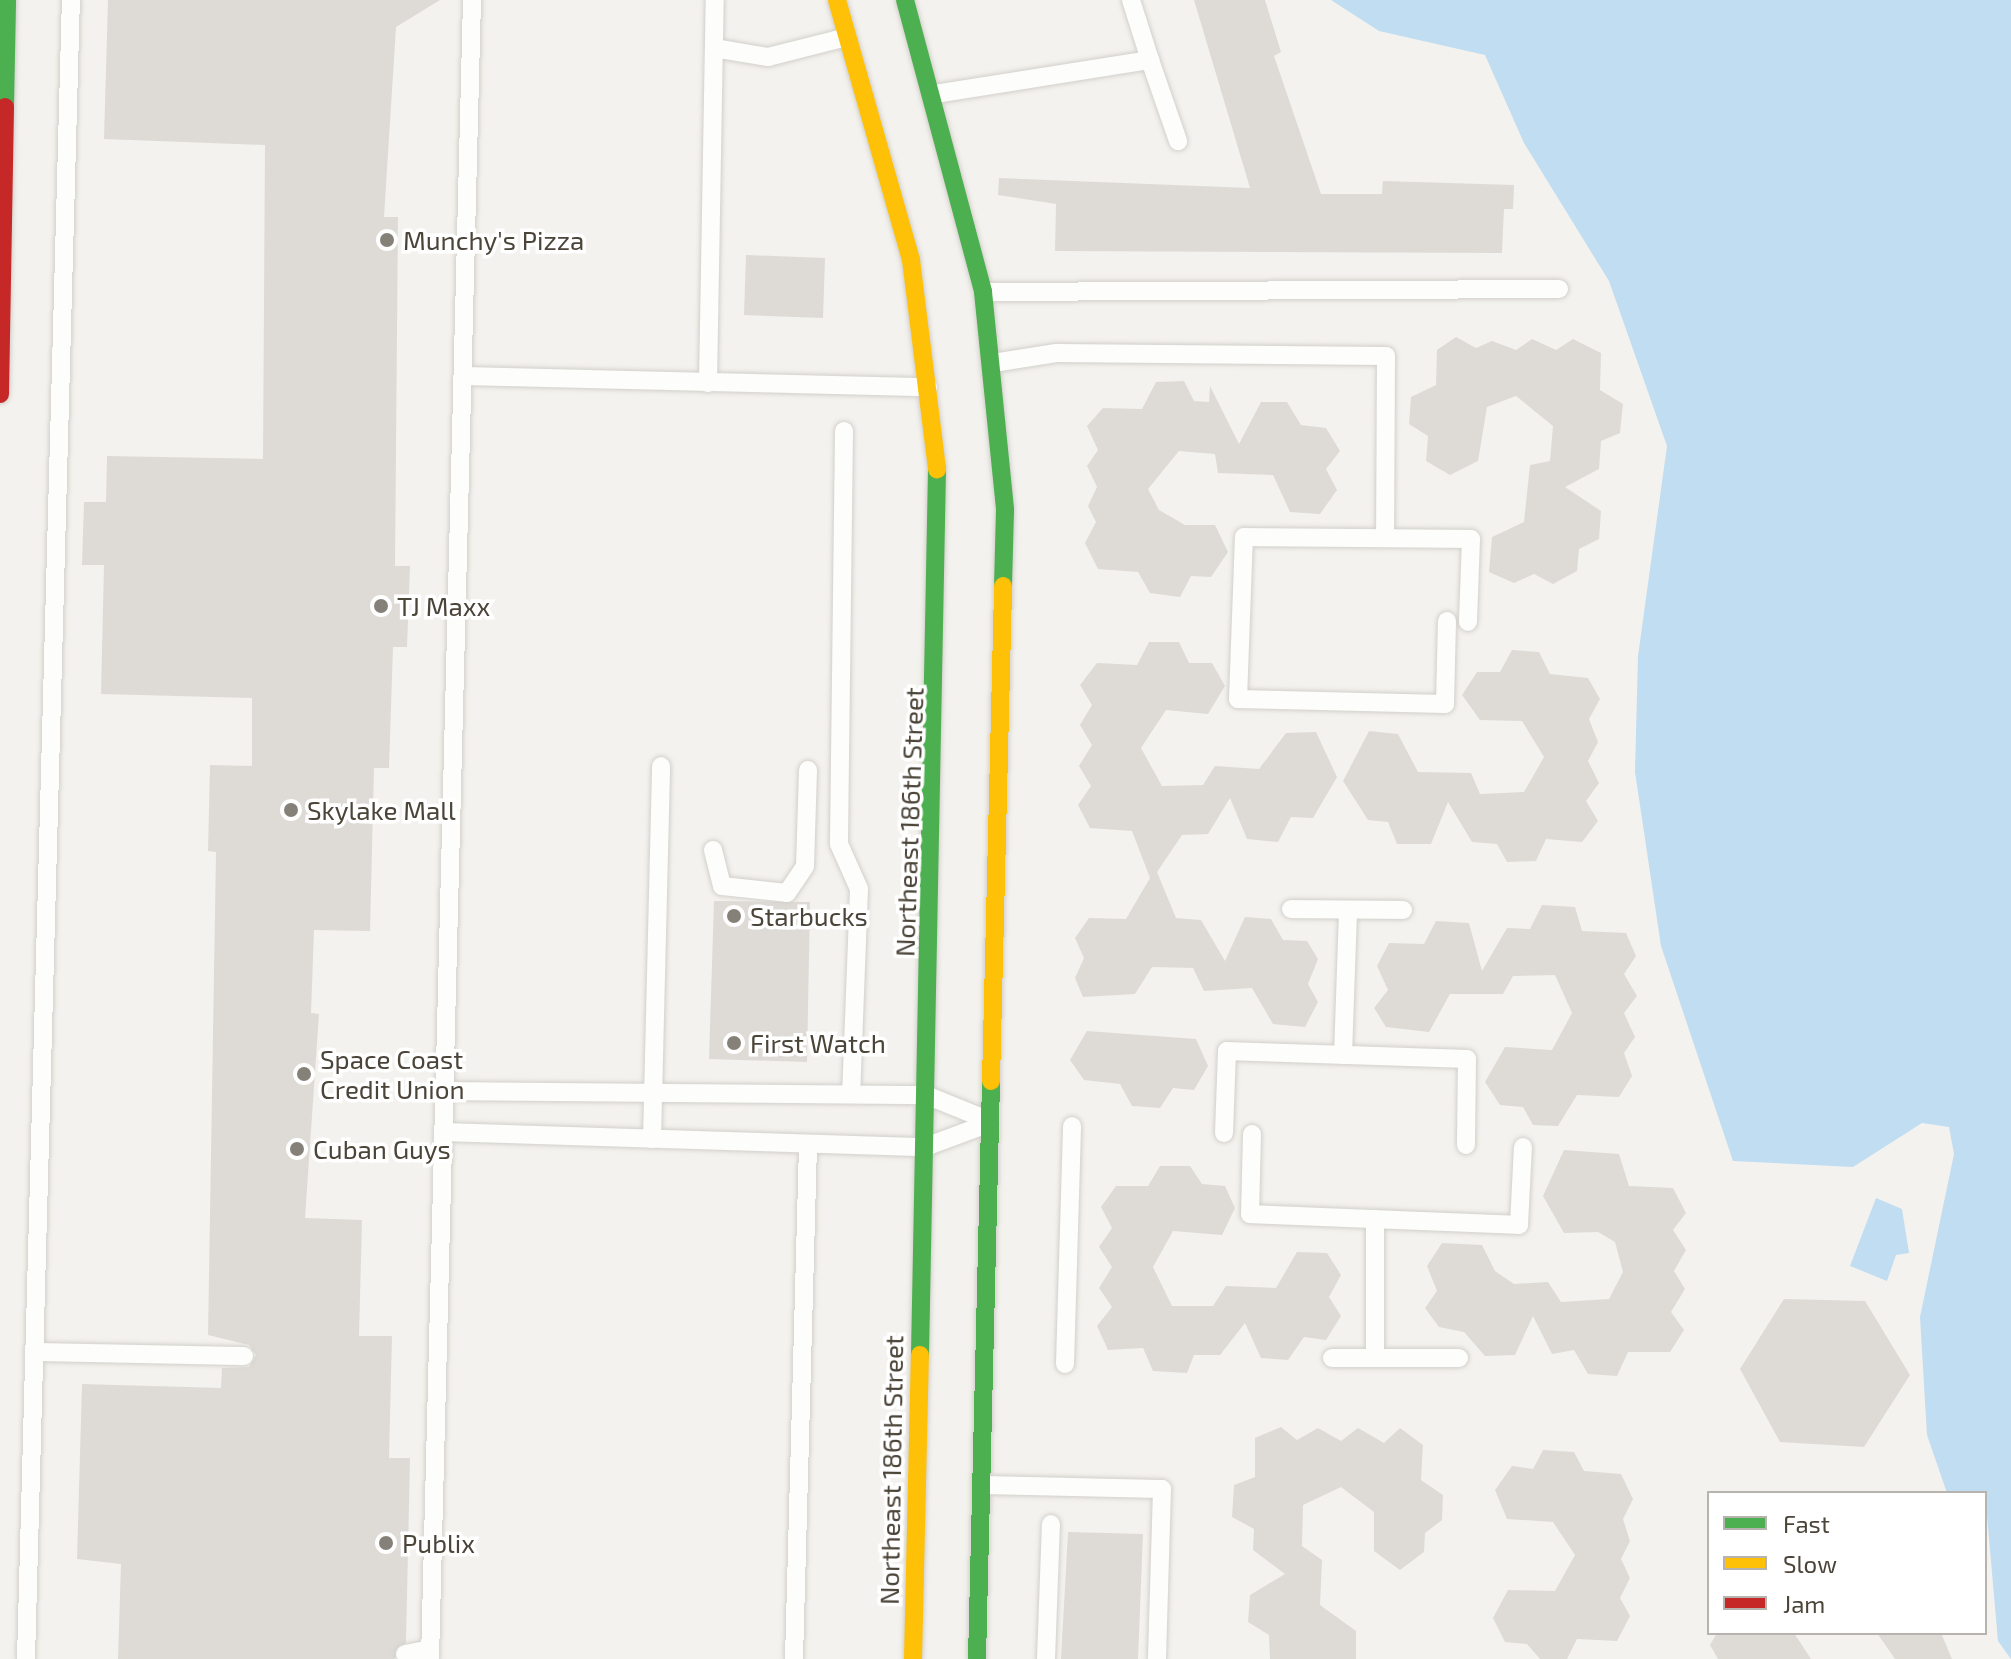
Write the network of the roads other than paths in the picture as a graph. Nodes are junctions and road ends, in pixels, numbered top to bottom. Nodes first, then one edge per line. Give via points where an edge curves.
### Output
1 (7, 0) edge
2 (71, 0) edge
3 (472, 0) edge
4 (715, 0) edge
5 (837, 0) edge
6 (905, 0) edge
7 (1131, 0) edge
8 (850, 36) junction
9 (714, 48) junction
10 (1150, 60) junction
11 (935, 94) junction
12 (1178, 141) dead end
13 (3, 191) edge
14 (911, 260) junction
15 (1559, 289) dead end
16 (983, 292) junction
17 (938, 306) dead end
18 (965, 338) dead end
19 (993, 363) junction
20 (463, 376) junction
21 (708, 383) junction
22 (930, 387) junction
23 (0, 394) edge
24 (952, 397) dead end
25 (971, 415) dead end
26 (844, 431) dead end
27 (1002, 463) junction
28 (1385, 538) junction
29 (1447, 621) dead end
30 (1468, 622) dead end
31 (661, 766) dead end
32 (808, 770) dead end
33 (713, 850) dead end
34 (1291, 909) dead end
35 (1348, 910) junction
36 (1403, 910) dead end
37 (1343, 1055) junction
38 (445, 1091) junction
39 (653, 1093) junction
40 (851, 1094) junction
41 (926, 1095) junction
42 (992, 1122) junction
43 (1072, 1126) dead end
44 (443, 1132) junction
45 (1224, 1133) dead end
46 (1252, 1134) dead end
47 (652, 1139) junction
48 (808, 1144) junction
49 (1466, 1145) dead end
50 (925, 1147) junction
51 (1523, 1147) dead end
52 (1375, 1219) junction
53 (34, 1352) junction
54 (244, 1356) dead end
55 (1332, 1358) dead end
56 (1375, 1358) junction
57 (1459, 1358) dead end
58 (1065, 1364) dead end
59 (982, 1485) junction
60 (1051, 1524) dead end
61 (405, 1654) dead end
62 (430, 1654) edge
63 (913, 1657) edge
64 (26, 1659) edge
65 (794, 1659) edge
66 (888, 1659) edge
67 (977, 1659) edge
68 (1046, 1659) edge
69 (1157, 1659) edge

1 - 13 main road
2 - 53 lane
3 - 20 lane
4 - 9 lane
5 - 8 main road, Northeast 186th Street
6 - 11 main road
7 - 10 lane
8 - 9 lane via 768,57
8 - 14 main road, Northeast 186th Street
9 - 21 lane
10 - 11 lane
10 - 12 lane
11 - 16 main road
13 - 23 main road
14 - 17 main road
14 - 22 main road, Northeast 186th Street
15 - 16 lane
16 - 19 main road
18 - 19 main road
19 - 27 main road
19 - 28 lane via 1056,353 1386,356
20 - 21 lane
20 - 38 lane
21 - 22 lane
22 - 24 main road
22 - 41 main road, Northeast 186th Street via 942,601
25 - 27 main road
26 - 40 lane via 839,844 859,889
27 - 42 main road via 1005,674
28 - 29 lane via 1244,537 1238,699 1445,704
28 - 30 lane via 1471,539
31 - 39 lane
32 - 33 lane via 805,866 787,893 722,886
34 - 35 lane
35 - 36 lane
35 - 37 lane
37 - 45 lane via 1227,1051
37 - 49 lane via 1467,1059
38 - 39 lane
38 - 44 lane
39 - 40 lane
39 - 47 lane
40 - 41 lane
41 - 42 lane
41 - 50 main road, Northeast 186th Street
42 - 50 lane
42 - 59 main road
43 - 58 lane
44 - 47 lane
44 - 62 lane
46 - 52 lane via 1250,1214
47 - 48 lane
48 - 50 lane
48 - 65 lane
50 - 63 main road, Northeast 186th Street
51 - 52 lane via 1519,1225
52 - 56 lane
53 - 54 lane
53 - 64 lane
55 - 56 lane
56 - 57 lane
59 - 67 main road
59 - 69 lane via 1162,1489
60 - 68 lane
61 - 62 lane
63 - 66 lane

